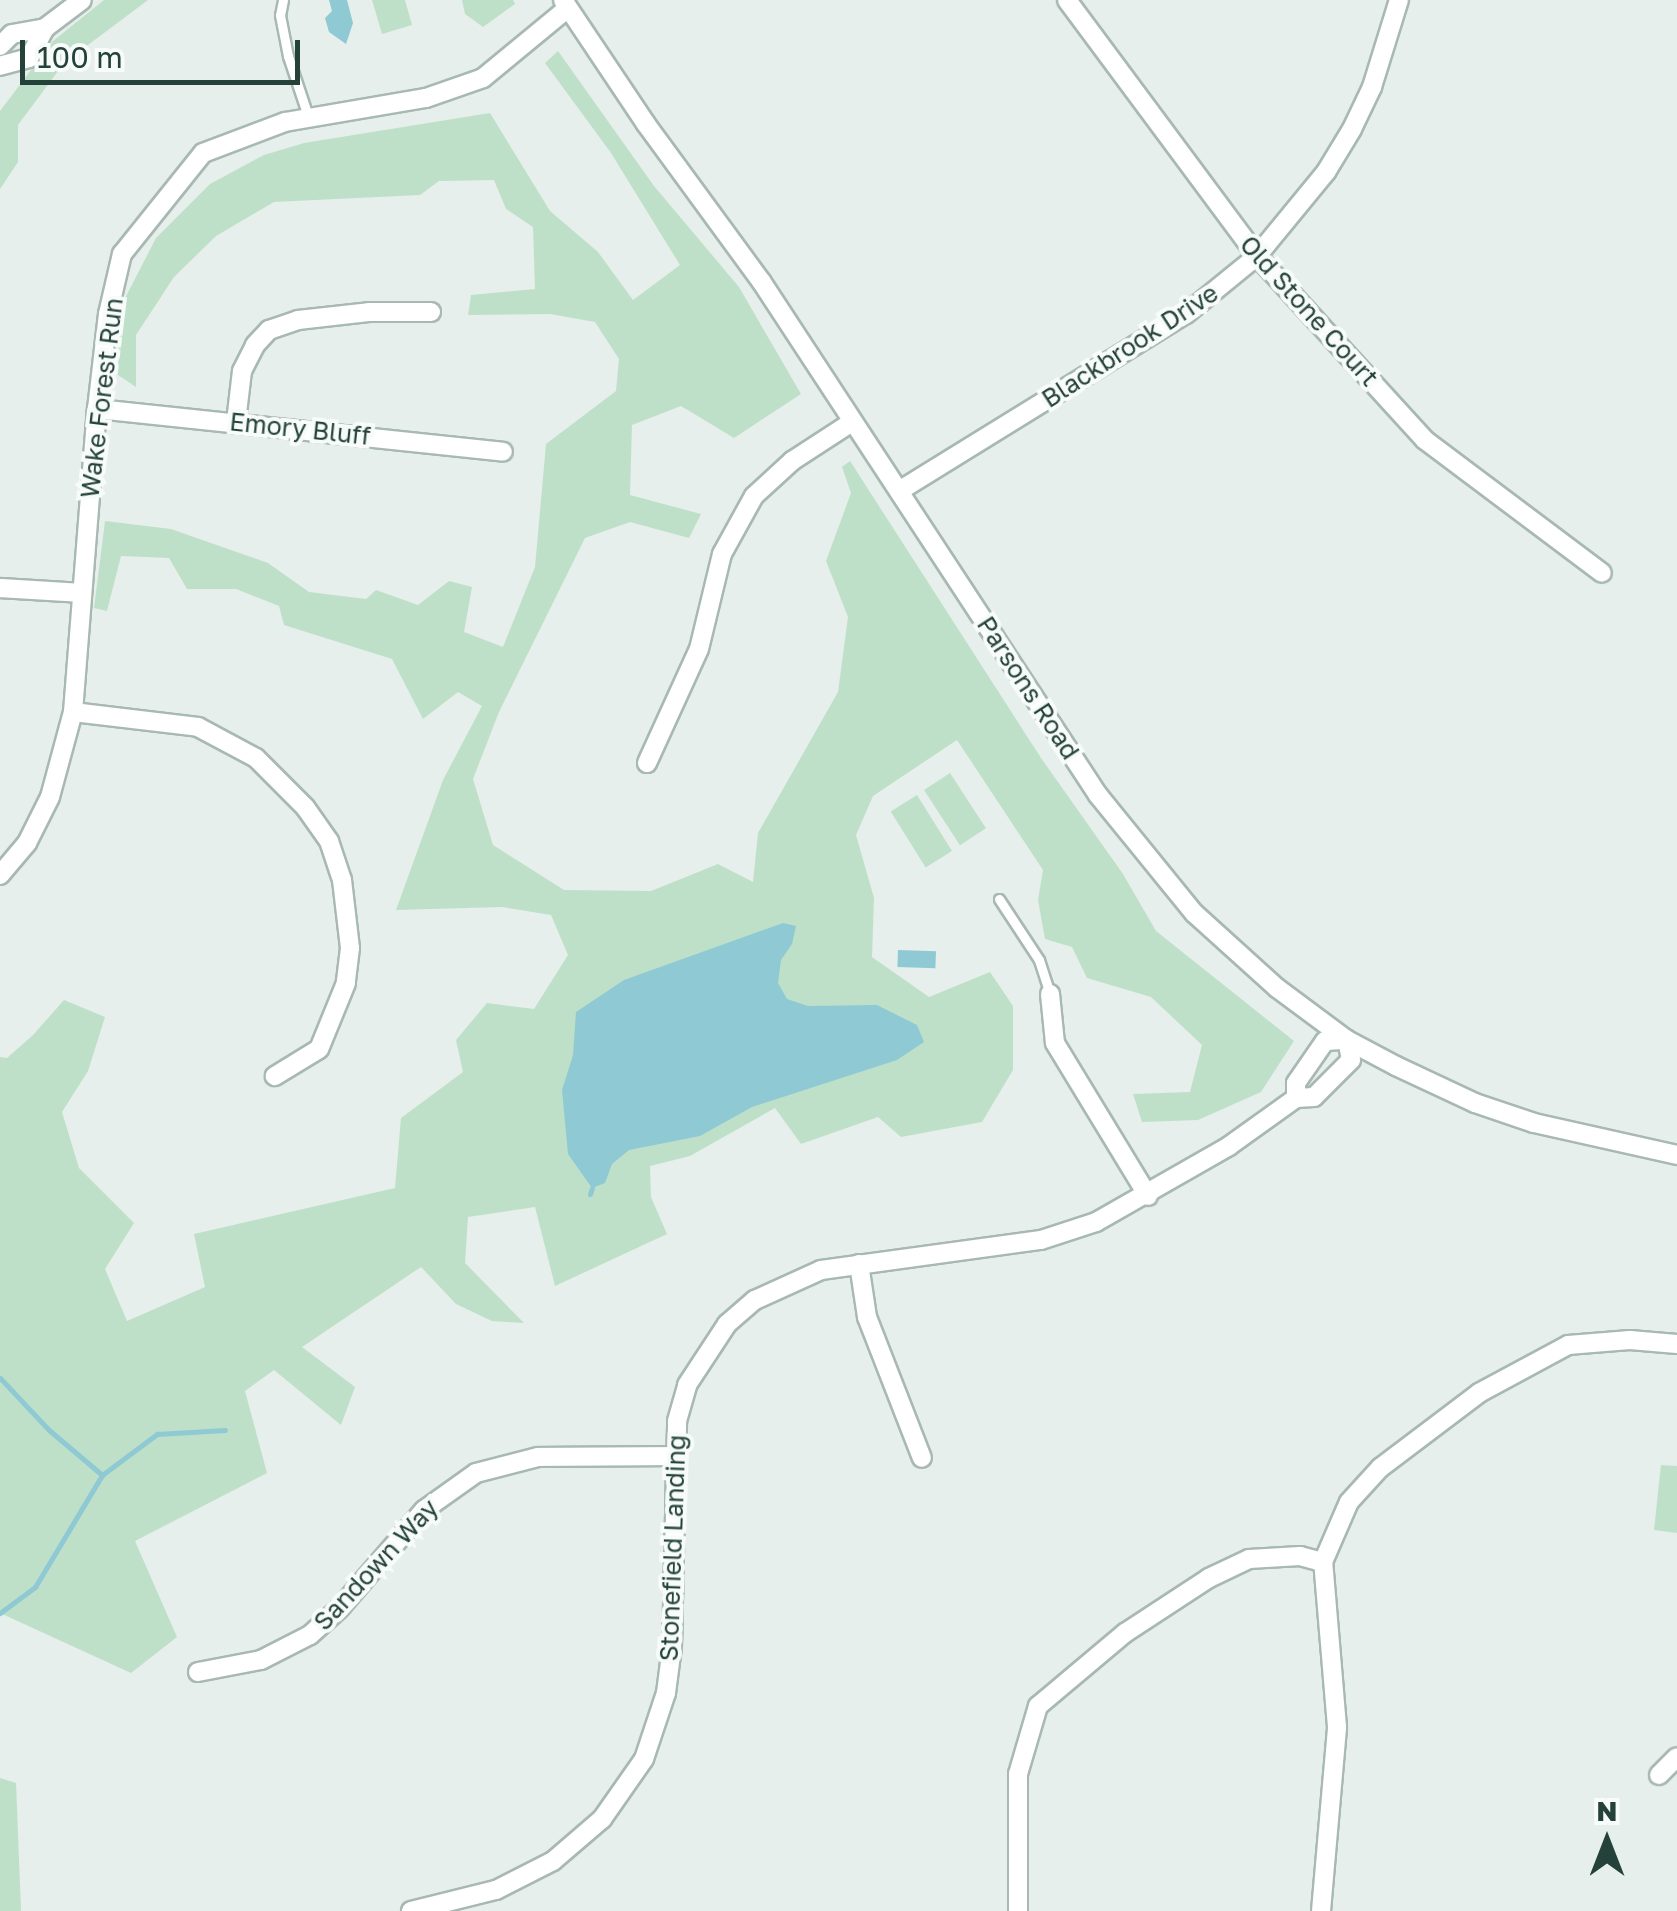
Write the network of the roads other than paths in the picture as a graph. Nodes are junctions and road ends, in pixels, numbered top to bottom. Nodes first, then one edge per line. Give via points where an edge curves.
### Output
1 (82, 0) edge
2 (283, 0) edge
3 (1067, 0) edge
4 (1399, 0) edge
5 (565, 4) edge
6 (45, 28) junction
7 (0, 46) edge
8 (0, 66) edge
9 (308, 116) junction
10 (1257, 256) junction
11 (431, 312) dead end
12 (97, 408) junction
13 (236, 422) junction
14 (852, 422) junction
15 (504, 452) dead end
16 (899, 491) junction
17 (1602, 573) dead end
18 (0, 588) edge
19 (82, 592) junction
20 (73, 712) junction
21 (647, 762) dead end
22 (0, 875) edge
23 (1000, 899) dead end
24 (1050, 994) joint
25 (1348, 1040) junction
26 (275, 1076) dead end
27 (1296, 1098) junction
28 (1677, 1155) edge
29 (1148, 1196) junction
30 (859, 1264) junction
31 (1677, 1344) edge
32 (673, 1456) junction
33 (922, 1458) dead end
34 (1323, 1562) junction
35 (198, 1672) dead end
36 (1677, 1757) edge
37 (1659, 1775) dead end
38 (412, 1911) edge
39 (1018, 1911) edge
40 (1321, 1911) edge

1 - 6 street
2 - 9 lane via 288,56
3 - 10 street, Old Stone Court
4 - 10 street, Blackbrook Drive via 1352,129 1308,197
5 - 9 street, Wake Forest Run via 483,78 426,98
5 - 14 street, Parsons Road
6 - 7 street via 12,34
6 - 8 street via 29,58
9 - 12 street, Wake Forest Run via 204,153 122,254
10 - 16 street, Blackbrook Drive via 1186,314
10 - 17 street, Old Stone Court via 1425,440
11 - 13 street via 369,312 270,330 242,372
12 - 13 street, Emory Bluff
12 - 19 street, Wake Forest Run
13 - 15 street, Emory Bluff
14 - 16 street, Parsons Road
14 - 21 street via 792,460 754,496 722,554 699,649
16 - 25 street, Parsons Road via 1148,862 1243,960
18 - 19 street
19 - 20 street, Wake Forest Run
20 - 22 street, Wake Forest Run via 50,797 27,843
20 - 26 street via 198,727 256,758 329,842 342,880 346,983 319,1049
23 - 24 lane via 1039,960
24 - 29 street via 1056,1043
25 - 27 street via 1324,1041 1296,1083
25 - 27 street, Stonefield Landing via 1350,1060 1314,1097
25 - 28 street, Parsons Road via 1504,1113
27 - 29 street, Stonefield Landing
29 - 30 street, Stonefield Landing via 1042,1240
30 - 32 street, Stonefield Landing via 786,1282 727,1324 687,1385
30 - 33 street via 867,1316
31 - 34 street via 1568,1345 1479,1393 1370,1479 1349,1502
32 - 35 street, Sandown Way via 538,1457 476,1474 424,1510 310,1635 261,1660
32 - 38 street, Stonefield Landing via 672,1647 666,1693 644,1759 602,1820 553,1862 496,1890
34 - 39 street via 1300,1556 1249,1559 1209,1578 1082,1665 1038,1706 1018,1774
34 - 40 street via 1337,1727
36 - 37 street

